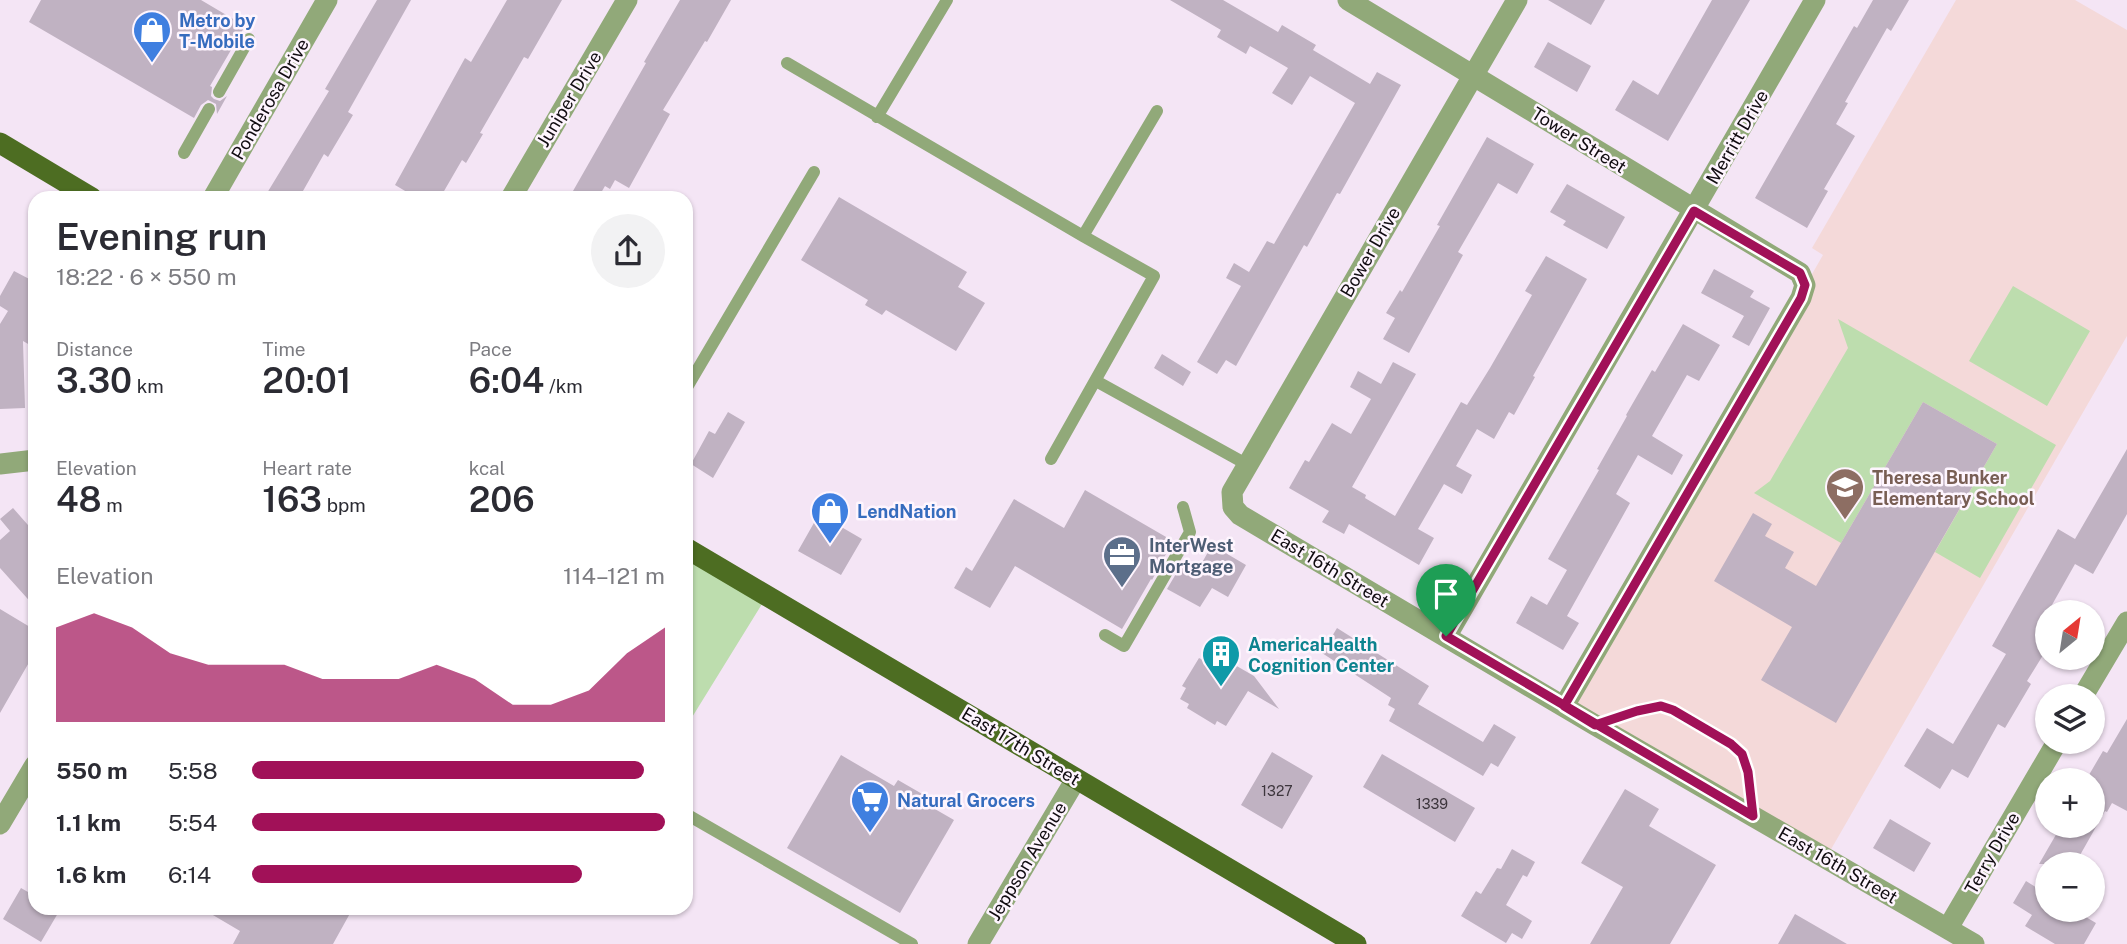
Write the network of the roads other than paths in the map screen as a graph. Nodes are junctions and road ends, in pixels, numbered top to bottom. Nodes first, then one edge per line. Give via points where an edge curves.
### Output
1 (327, 0) edge
2 (627, 0) edge
3 (947, 0) edge
4 (1348, 0) edge
5 (1517, 0) edge
6 (1815, 0) edge
7 (249, 40) dead end
8 (787, 63) dead end
9 (1473, 74) junction
10 (219, 92) dead end
11 (209, 109) dead end
12 (1157, 111) dead end
13 (877, 117) junction
14 (0, 143) edge
15 (184, 153) dead end
16 (814, 172) dead end
17 (80, 191) edge
18 (217, 191) edge
19 (514, 191) edge
20 (1694, 211) junction
21 (1083, 236) junction
22 (693, 377) edge
23 (1096, 381) junction
24 (1051, 459) dead end
25 (28, 461) edge
26 (0, 464) edge
27 (1248, 465) junction
28 (1183, 507) dead end
29 (1233, 507) joint
30 (693, 552) edge
31 (2127, 622) edge
32 (1105, 635) dead end
33 (1446, 636) junction
34 (2091, 684) edge
35 (1564, 706) junction
36 (1595, 725) junction
37 (2050, 754) edge
38 (28, 777) edge
39 (1076, 779) junction
40 (1753, 816) junction
41 (693, 818) edge
42 (0, 824) edge
43 (1948, 928) junction
44 (912, 944) edge
45 (978, 944) edge
46 (1356, 944) edge
47 (1975, 944) edge

1 - 18 street, Ponderosa Drive
2 - 19 street, Juniper Drive
3 - 13 lane
4 - 9 street, Tower Street
5 - 9 street, Bower Drive
6 - 20 street, Merritt Drive
7 - 10 lane
8 - 13 lane
9 - 20 street, Tower Street
9 - 27 street, Bower Drive
11 - 15 lane
12 - 21 lane
13 - 21 lane
14 - 17 main road
16 - 22 lane
20 - 33 street, Merritt Drive
20 - 35 street, Tower Street via 1800,273 1805,285
21 - 23 lane via 1154,276
23 - 24 lane
23 - 27 lane
25 - 26 street
27 - 29 street, Bower Drive via 1232,492
28 - 32 lane via 1190,532 1125,646
29 - 33 street, East 16th Street via 1251,522
30 - 39 main road, East 17th Street
31 - 34 street
33 - 35 street, East 16th Street
35 - 36 street, East 16th Street
36 - 40 street, East 16th Street
36 - 40 lane via 1661,706 1673,710 1742,754
37 - 43 street, Terry Drive
38 - 42 street
39 - 45 street, Jeppson Avenue
39 - 46 main road, East 17th Street
40 - 43 street, East 16th Street
41 - 44 lane
43 - 47 street, East 16th Street

